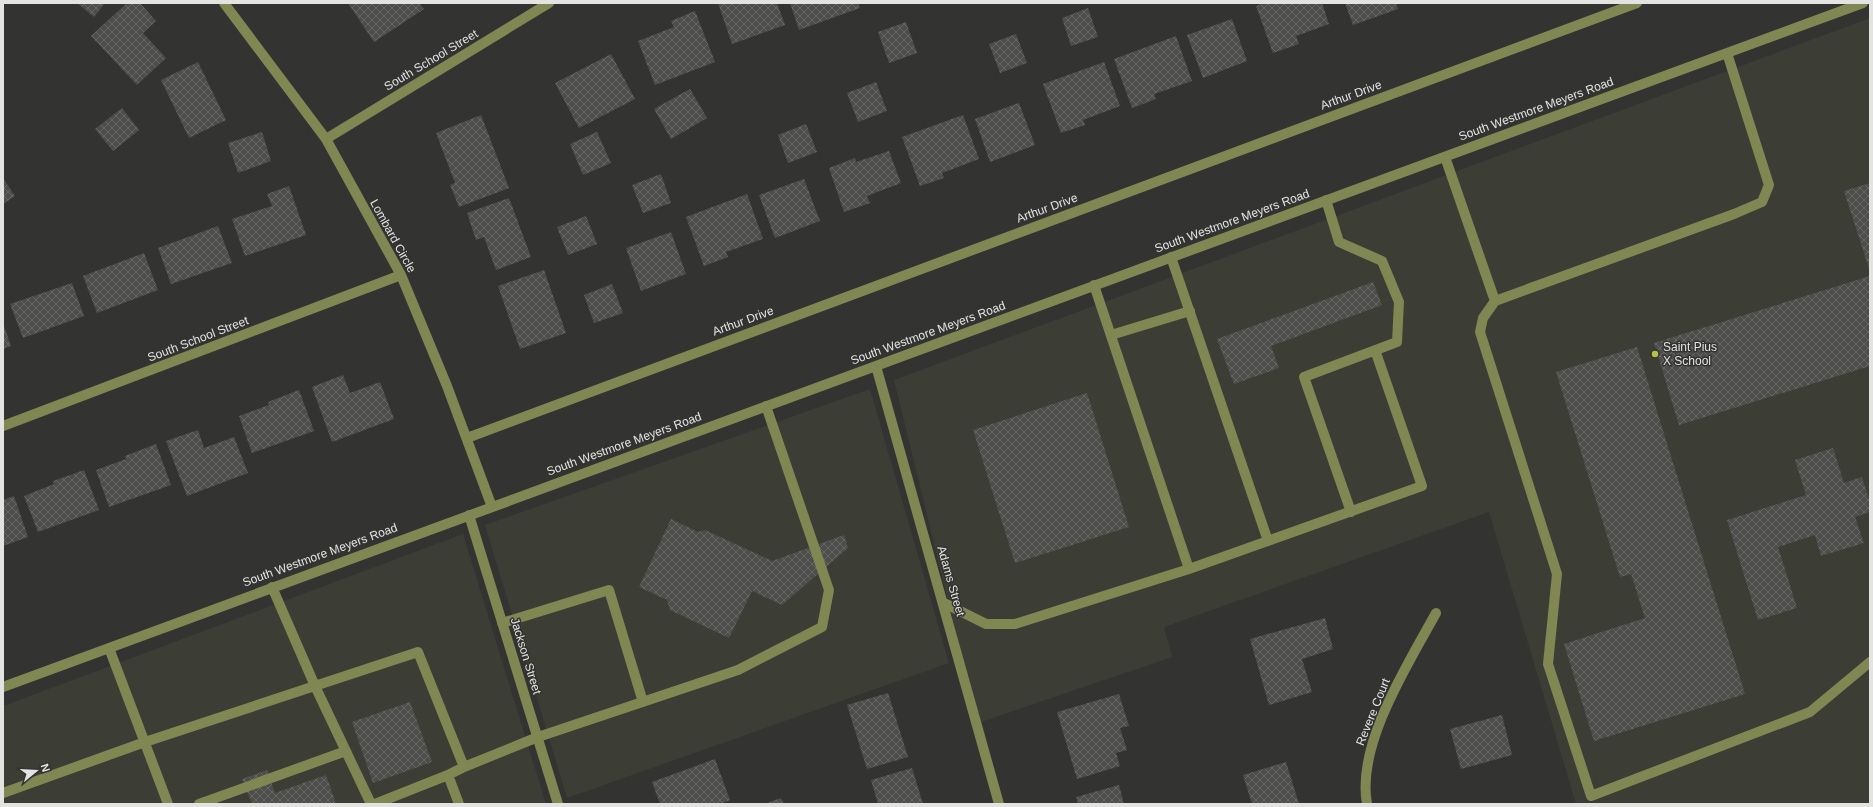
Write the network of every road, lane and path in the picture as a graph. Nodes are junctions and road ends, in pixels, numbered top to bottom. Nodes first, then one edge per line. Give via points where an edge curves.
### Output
1 (224, 3) edge
2 (549, 3) edge
3 (1637, 3) edge
4 (1863, 3) edge
5 (1727, 53) junction
6 (326, 139) junction
7 (1445, 157) junction
8 (1326, 200) junction
9 (1172, 257) junction
10 (401, 275) junction
11 (1094, 285) junction
12 (1495, 301) junction
13 (1190, 311) junction
14 (1111, 335) junction
15 (1375, 350) junction
16 (876, 366) junction
17 (766, 406) junction
18 (3, 426) edge
19 (467, 438) junction
20 (492, 507) junction
21 (1351, 512) junction
22 (469, 515) junction
23 (1268, 541) junction
24 (1189, 569) junction
25 (272, 587) junction
26 (944, 603) junction
27 (1436, 613) dead end
28 (502, 623) junction
29 (109, 648) junction
30 (1870, 662) edge
31 (315, 686) junction
32 (3, 687) edge
33 (643, 702) junction
34 (538, 737) junction
35 (144, 742) junction
36 (346, 751) junction
37 (464, 767) junction
38 (448, 775) junction
39 (3, 793) edge
40 (168, 804) edge
41 (199, 804) edge
42 (371, 804) edge
43 (375, 804) edge
44 (459, 804) edge
45 (558, 804) edge
46 (999, 804) edge
47 (1367, 804) edge

1 - 6 street, Lombard Circle
2 - 6 street, South School Street
3 - 19 street, Arthur Drive
4 - 5 street, South Westmore Meyers Road
5 - 7 street, South Westmore Meyers Road
5 - 12 street via 1769,185 1762,202
6 - 10 street, Lombard Circle
7 - 8 street, South Westmore Meyers Road
7 - 12 street
8 - 9 street, South Westmore Meyers Road
8 - 15 street via 1339,242 1382,261 1399,302 1397,342
9 - 11 street, South Westmore Meyers Road
9 - 13 street
10 - 18 street, South School Street
10 - 19 street, Lombard Circle
11 - 14 street
11 - 16 street, South Westmore Meyers Road
12 - 30 street via 1483,318 1480,332 1557,574 1548,664 1591,796 1810,712
13 - 14 street
13 - 23 street
14 - 24 street
15 - 21 street via 1304,377
15 - 21 street via 1422,486
16 - 17 street, South Westmore Meyers Road
16 - 26 street, Adams Street
17 - 20 street, South Westmore Meyers Road
17 - 33 street via 829,590 822,627 738,670
19 - 20 street, Lombard Circle
20 - 22 street, South Westmore Meyers Road
21 - 23 street
22 - 25 street, South Westmore Meyers Road
22 - 28 street, Jackson Street
23 - 24 street
24 - 26 street via 1015,624 986,624
25 - 29 street, South Westmore Meyers Road
25 - 31 street
26 - 46 street, Adams Street
27 - 47 street, Revere Court via 1388,702 1367,764
28 - 33 street via 609,590
28 - 34 street, Jackson Street
29 - 32 street, South Westmore Meyers Road
29 - 35 street
31 - 35 street
31 - 36 street
31 - 37 street via 418,652
33 - 34 street
34 - 37 street
34 - 45 street, Jackson Street
35 - 39 street
35 - 40 street
36 - 41 street
36 - 42 street
37 - 38 street
38 - 43 street
38 - 44 street

